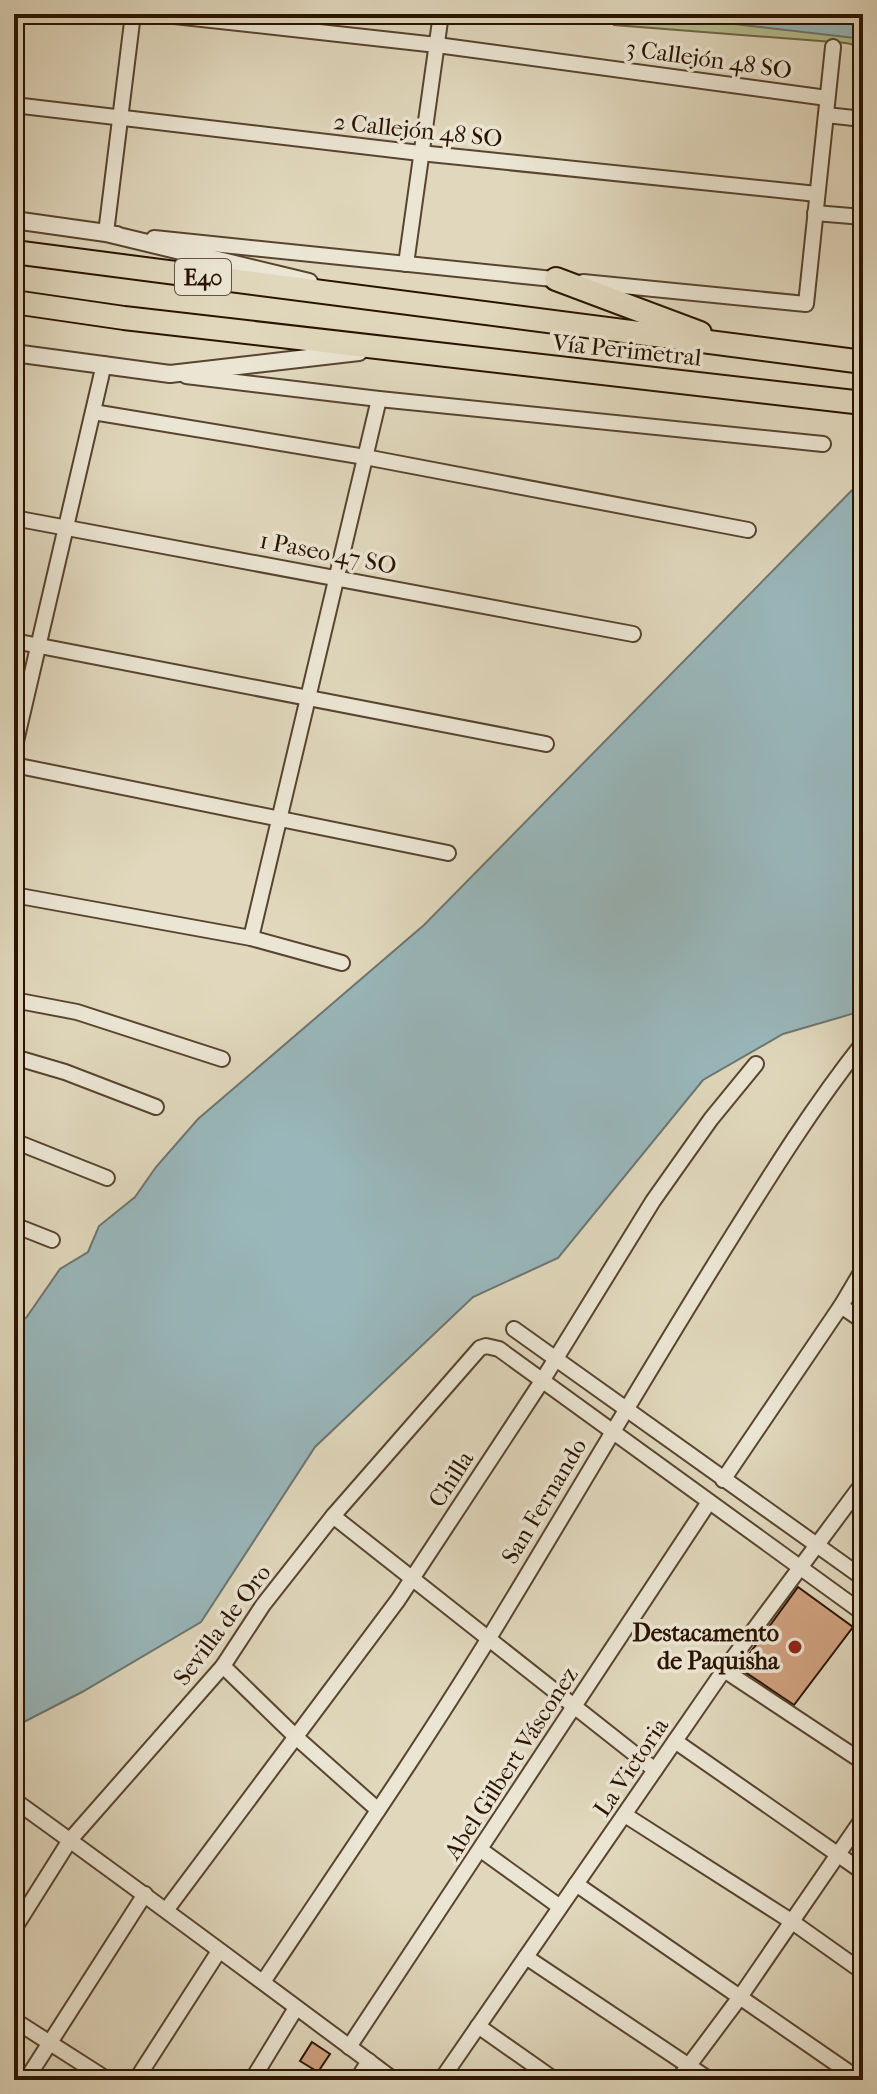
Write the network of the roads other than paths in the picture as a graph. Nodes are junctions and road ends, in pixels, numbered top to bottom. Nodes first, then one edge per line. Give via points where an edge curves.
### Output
1 (133, 14) edge
2 (156, 14) edge
3 (441, 14) edge
4 (437, 45) junction
5 (833, 47) dead end
6 (827, 98) junction
7 (14, 105) edge
8 (826, 115) junction
9 (120, 119) junction
10 (863, 119) edge
11 (420, 153) junction
12 (817, 194) junction
13 (815, 213) junction
14 (863, 217) edge
15 (14, 220) edge
16 (106, 233) junction
17 (14, 252) edge
18 (406, 264) junction
19 (556, 279) junction
20 (14, 302) edge
21 (392, 303) junction
22 (734, 346) junction
23 (385, 349) junction
24 (14, 353) edge
25 (852, 361) edge
26 (104, 364) junction
27 (170, 374) junction
28 (379, 399) junction
29 (854, 402) edge
30 (93, 412) junction
31 (823, 444) dead end
32 (365, 457) junction
33 (14, 518) edge
34 (66, 528) junction
35 (748, 530) dead end
36 (337, 577) junction
37 (633, 634) dead end
38 (14, 641) edge
39 (39, 646) junction
40 (308, 698) junction
41 (546, 744) dead end
42 (14, 750) edge
43 (14, 765) edge
44 (280, 817) junction
45 (448, 853) dead end
46 (14, 895) edge
47 (251, 938) junction
48 (342, 963) dead end
49 (14, 1000) edge
50 (861, 1049) edge
51 (14, 1057) edge
52 (222, 1059) dead end
53 (756, 1064) dead end
54 (156, 1107) dead end
55 (14, 1141) edge
56 (107, 1178) dead end
57 (14, 1225) edge
58 (52, 1240) dead end
59 (863, 1269) edge
60 (841, 1306) junction
61 (863, 1321) edge
62 (514, 1329) dead end
63 (555, 1360) junction
64 (542, 1381) junction
65 (625, 1408) junction
66 (611, 1431) junction
67 (723, 1480) junction
68 (863, 1483) edge
69 (709, 1502) junction
70 (333, 1516) junction
71 (817, 1544) junction
72 (799, 1567) junction
73 (863, 1578) edge
74 (411, 1580) junction
75 (863, 1613) edge
76 (488, 1639) junction
77 (223, 1666) junction
78 (724, 1670) junction
79 (573, 1707) junction
80 (297, 1738) junction
81 (675, 1741) junction
82 (863, 1762) edge
83 (655, 1770) junction
84 (14, 1800) edge
85 (378, 1810) junction
86 (625, 1815) junction
87 (863, 1818) edge
88 (70, 1840) junction
89 (481, 1850) junction
90 (837, 1855) junction
91 (863, 1872) edge
92 (576, 1884) junction
93 (145, 1894) junction
94 (560, 1907) junction
95 (167, 1909) junction
96 (791, 1921) junction
97 (14, 1929) edge
98 (219, 1951) junction
99 (526, 1957) junction
100 (863, 1972) edge
101 (263, 1982) junction
102 (740, 1997) junction
103 (296, 2008) junction
104 (14, 2020) edge
105 (478, 2026) junction
106 (49, 2044) junction
107 (349, 2047) junction
108 (369, 2061) junction
109 (689, 2065) junction
110 (861, 2079) edge
111 (26, 2080) edge
112 (108, 2080) edge
113 (136, 2080) edge
114 (252, 2080) edge
115 (357, 2080) edge
116 (394, 2080) edge
117 (441, 2080) edge
118 (555, 2080) edge
119 (678, 2080) edge
120 (710, 2080) edge

1 - 9 street
2 - 4 street, 3 Callejón 48 SO
3 - 4 street
4 - 6 street, 3 Callejón 48 SO
4 - 11 street
5 - 6 street
6 - 8 street
7 - 9 street, 2 Callejón 48 SO
8 - 10 street
8 - 12 street
9 - 11 street, 2 Callejón 48 SO
9 - 16 street
11 - 12 street, 2 Callejón 48 SO
11 - 18 street
12 - 13 street
13 - 14 street
13 - 19 street via 806,304
15 - 16 street, Vía Perimetral / E40
16 - 18 street
16 - 21 street, Vía Perimetral / E40
17 - 21 highway, Vía Perimetral / E40
18 - 19 street
19 - 22 highway
20 - 23 highway, Vía Perimetral / E40
21 - 22 highway, Vía Perimetral / E40
22 - 25 highway, Vía Perimetral / E40
23 - 27 street, Vía Perimetral / E40
23 - 29 highway, Vía Perimetral / E40
24 - 26 street, Vía Perimetral / E40
26 - 27 street, Vía Perimetral / E40
26 - 30 street
27 - 28 street
28 - 31 street
28 - 32 street
30 - 32 street
30 - 34 street
32 - 35 street
32 - 36 street
33 - 34 street, 1 Paseo 47 SO
34 - 36 street, 1 Paseo 47 SO
34 - 39 street
36 - 37 street, 1 Paseo 47 SO
36 - 40 street
38 - 39 street
39 - 40 street
39 - 42 street
40 - 41 street
40 - 44 street
43 - 44 street
44 - 45 street
44 - 47 street
46 - 47 street
47 - 48 street
49 - 52 street via 77,1012
50 - 65 street, San Fernando via 792,1142
51 - 54 street
53 - 63 street, Chilla via 653,1201
55 - 56 street
57 - 58 street
59 - 60 street
60 - 61 street
60 - 67 street
62 - 63 street
63 - 64 street, Chilla
63 - 65 street
64 - 66 street
64 - 70 street, Sevilla de Oro via 492,1346 480,1348
64 - 74 street, Chilla
65 - 66 street, San Fernando
65 - 67 street
66 - 69 street
66 - 76 street, San Fernando
67 - 71 street
68 - 71 street, La Victoria
69 - 72 street
69 - 79 street, Abel Gilbert Vásconez
70 - 74 street
70 - 77 street, Sevilla de Oro
71 - 72 street, La Victoria
71 - 73 street
72 - 75 street
72 - 78 street, La Victoria
74 - 76 street
74 - 80 street, Chilla
76 - 79 street
76 - 85 street, San Fernando
77 - 80 street
77 - 88 street, Sevilla de Oro
78 - 81 street, La Victoria
78 - 82 street
79 - 83 street
79 - 89 street, Abel Gilbert Vásconez
80 - 85 street
80 - 95 street, Chilla
81 - 83 street, La Victoria
81 - 90 street
83 - 86 street, La Victoria
84 - 88 street
85 - 101 street, San Fernando
86 - 92 street, La Victoria
86 - 96 street
87 - 90 street
88 - 93 street
88 - 97 street, Sevilla de Oro
89 - 94 street
89 - 107 street, Abel Gilbert Vásconez
90 - 91 street
90 - 96 street
92 - 94 street, La Victoria
92 - 102 street
93 - 95 street
93 - 106 street
94 - 99 street, La Victoria
95 - 98 street
96 - 100 street
96 - 102 street
98 - 101 street
98 - 113 street
99 - 105 street, La Victoria
99 - 109 street
101 - 103 street
102 - 109 street
102 - 110 street
103 - 107 street
103 - 114 street
104 - 106 street
105 - 117 street, La Victoria
105 - 118 street
106 - 111 street
106 - 112 street
107 - 108 street
108 - 115 street
108 - 116 street
109 - 119 street
109 - 120 street

